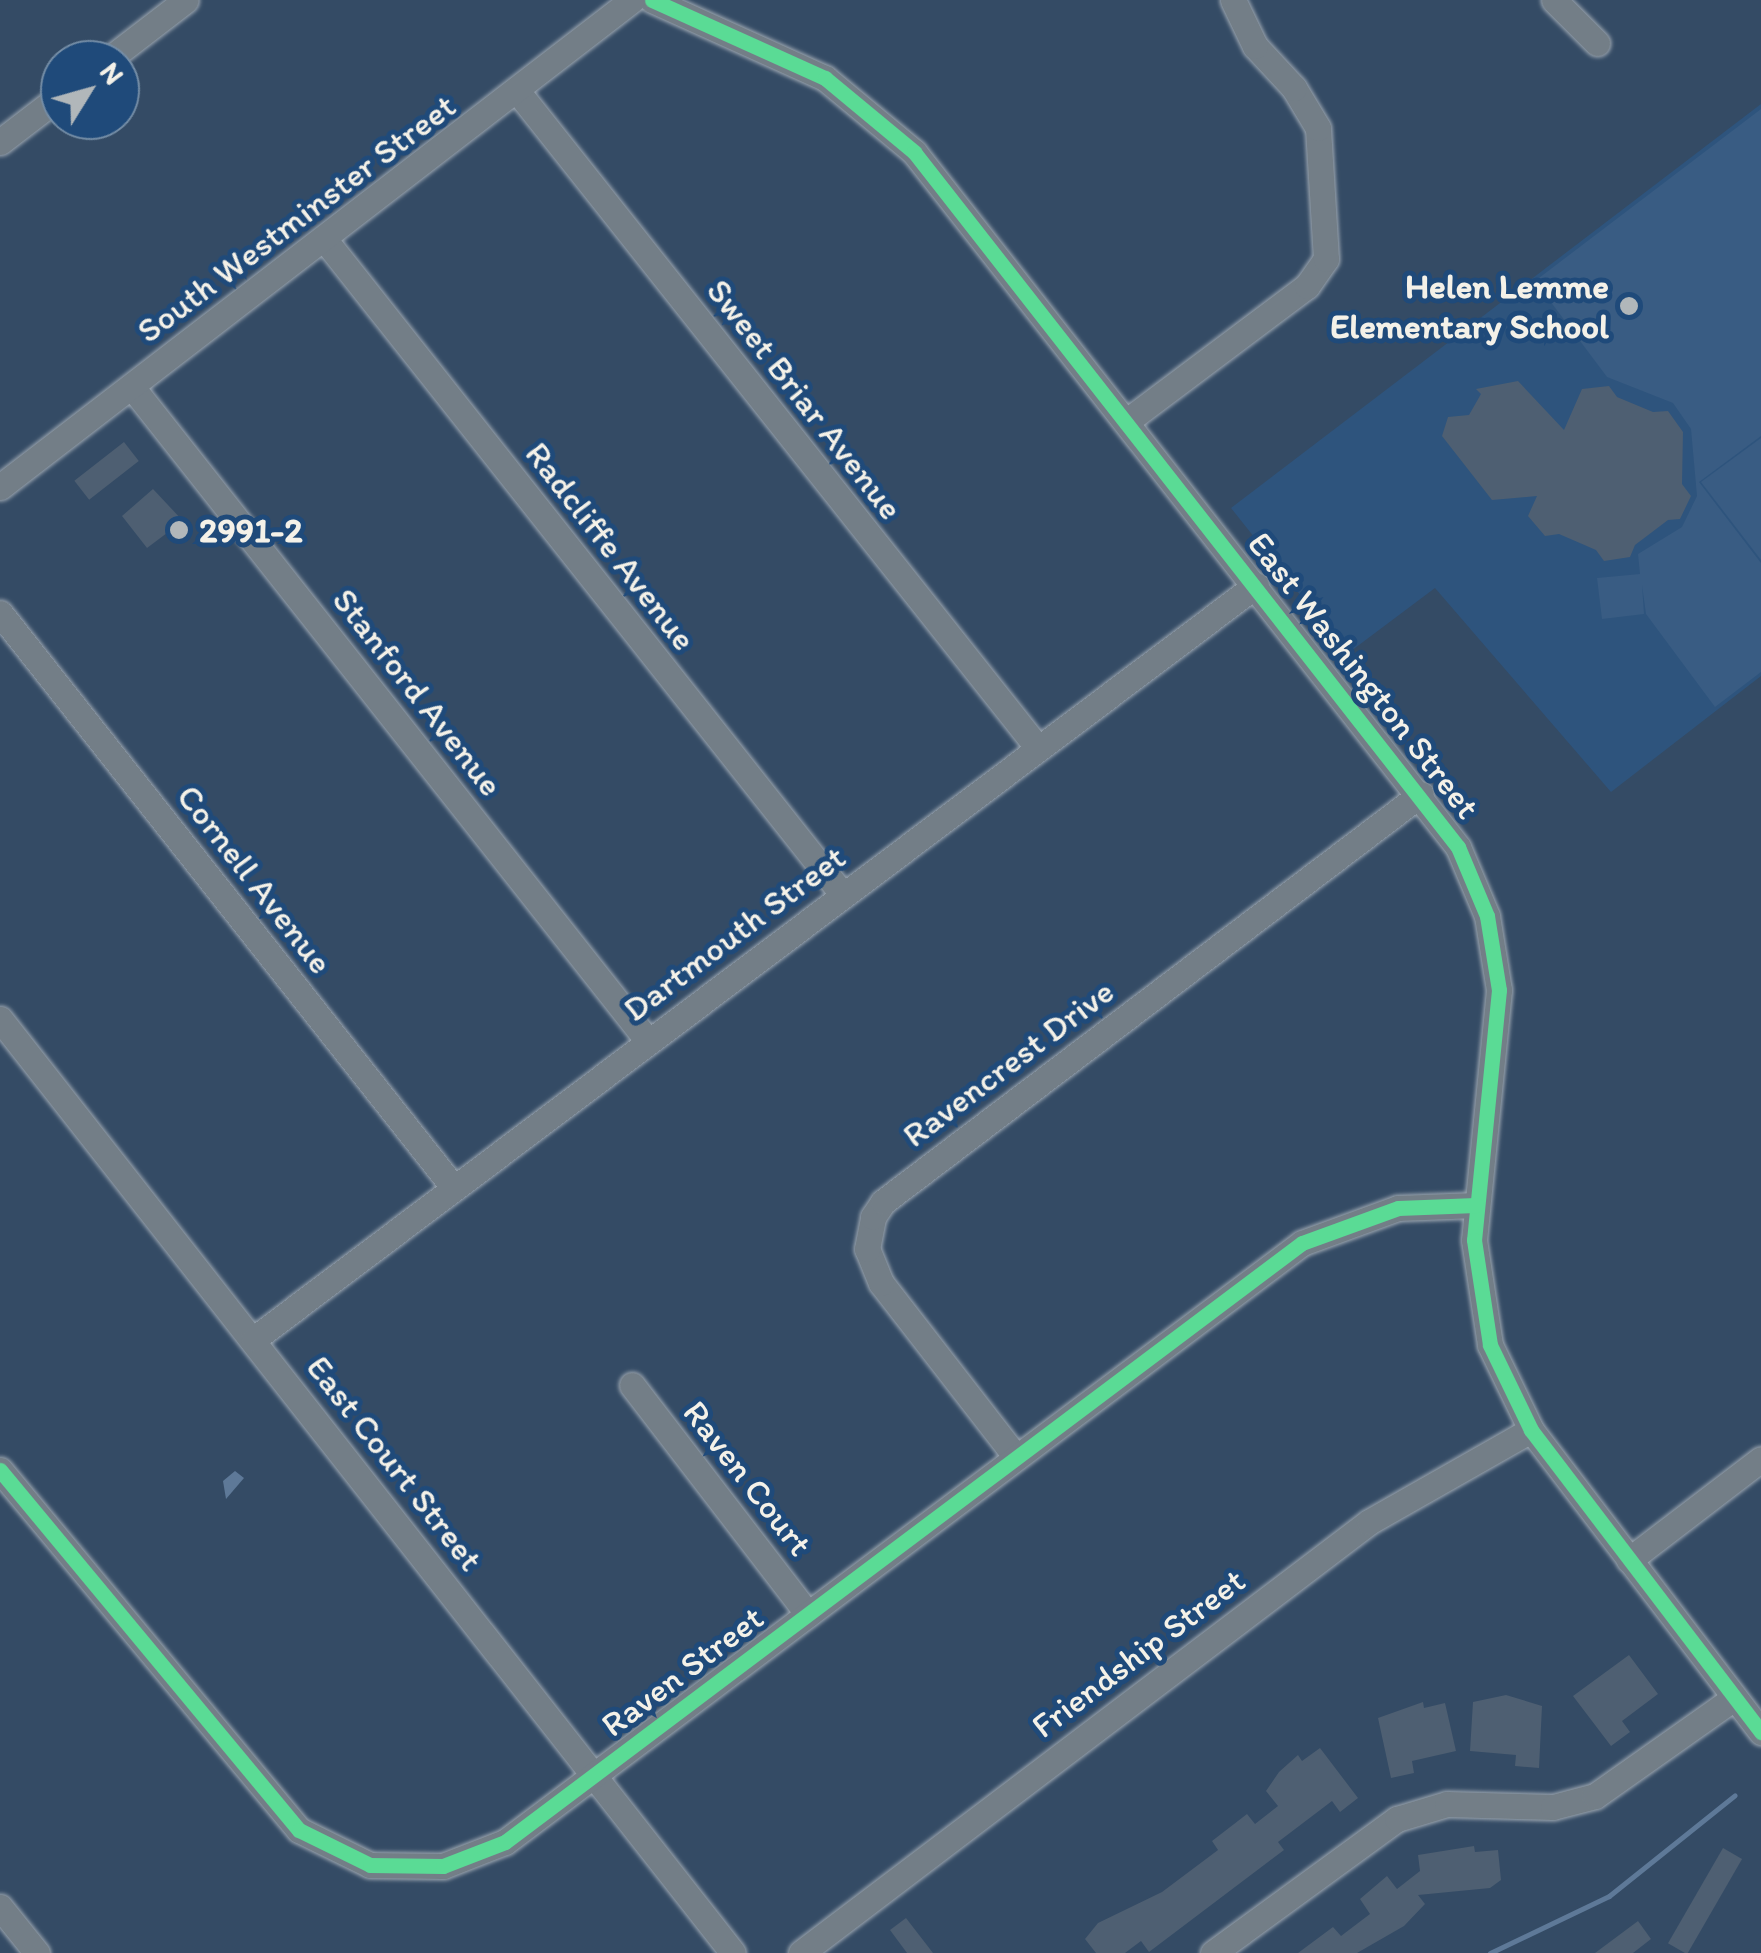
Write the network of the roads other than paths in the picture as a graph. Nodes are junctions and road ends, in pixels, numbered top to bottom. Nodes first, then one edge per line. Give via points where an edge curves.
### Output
1 (186, 0) edge
2 (632, 0) edge
3 (652, 0) edge
4 (1233, 0) edge
5 (1554, 0) edge
6 (134, 40) edge
7 (1597, 42) dead end
8 (518, 92) junction
9 (40, 111) edge
10 (0, 142) edge
11 (325, 240) junction
12 (132, 387) junction
13 (1127, 421) junction
14 (0, 488) edge
15 (1256, 585) junction
16 (0, 613) edge
17 (1038, 748) junction
18 (1421, 794) junction
19 (843, 895) junction
20 (0, 1018) edge
21 (648, 1041) junction
22 (454, 1188) junction
23 (1476, 1205) junction
24 (254, 1339) junction
25 (632, 1384) dead end
26 (1530, 1430) junction
27 (1016, 1457) junction
28 (1761, 1459) edge
29 (0, 1470) edge
30 (1628, 1560) junction
31 (808, 1614) junction
32 (1734, 1698) junction
33 (1761, 1732) edge
34 (594, 1775) junction
35 (0, 1907) edge
36 (36, 1953) edge
37 (733, 1953) edge
38 (801, 1953) edge
39 (1213, 1953) edge

1 - 6 street
2 - 8 street, South Westminster Street
3 - 13 street, East Washington Street via 719,35 792,60 887,124
4 - 13 street via 1255,46 1294,88 1318,128 1326,259 1307,286
5 - 7 street
8 - 11 street, South Westminster Street
8 - 17 street, Sweet Briar Avenue
9 - 10 street
11 - 12 street, South Westminster Street
11 - 19 street, Radcliffe Avenue
12 - 14 street, South Westminster Street
12 - 21 street, Stanford Avenue
13 - 15 street, East Washington Street
15 - 17 street, Dartmouth Street
15 - 18 street, East Washington Street
16 - 22 street, Cornell Avenue
17 - 19 street, Dartmouth Street
18 - 23 street, East Washington Street via 1471,872 1494,948 1498,1022
18 - 27 street, Ravencrest Drive via 882,1202 867,1249 881,1284
19 - 21 street, Dartmouth Street
20 - 24 street, East Court Street
21 - 22 street, Dartmouth Street
22 - 24 street, Dartmouth Street
23 - 26 street, East Washington Street via 1481,1311 1502,1378
23 - 27 street, Raven Street via 1398,1208 1302,1244
24 - 34 street, East Court Street
25 - 31 street, Raven Court
26 - 30 street, East Washington Street
26 - 38 street, Friendship Street via 1369,1522
27 - 31 street, Raven Street
28 - 30 street
29 - 34 street, Raven Street via 282,1813 341,1855 394,1869 467,1860 505,1842
30 - 32 street, East Washington Street
31 - 34 street, Raven Street
32 - 33 street, East Washington Street
32 - 39 street via 1596,1796 1553,1808 1446,1804 1397,1818
34 - 37 street, East Court Street
35 - 36 street

